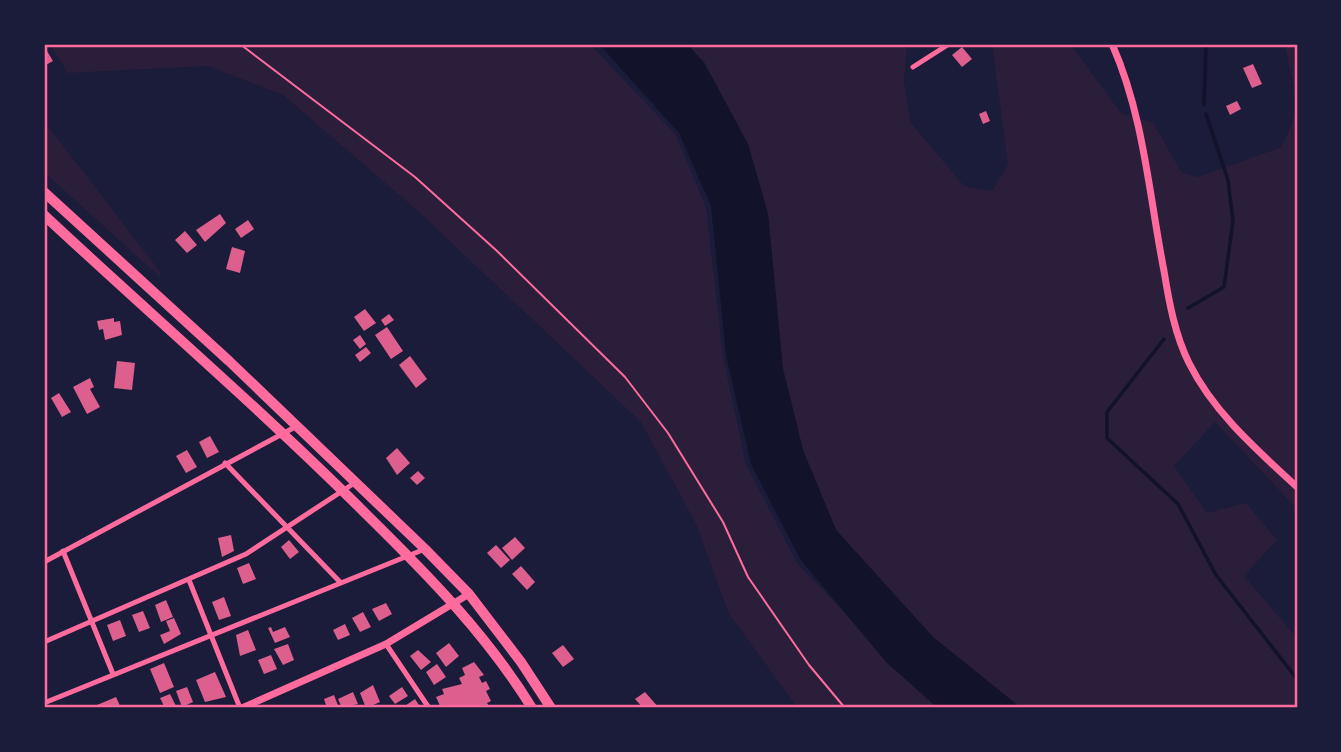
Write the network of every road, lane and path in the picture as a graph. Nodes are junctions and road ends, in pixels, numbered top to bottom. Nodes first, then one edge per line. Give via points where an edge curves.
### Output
1 (240, 44) edge
2 (949, 44) edge
3 (1112, 44) edge
4 (913, 67) dead end
5 (44, 192) edge
6 (44, 215) edge
7 (297, 426) junction
8 (282, 433) junction
9 (225, 463) junction
10 (356, 482) junction
11 (1297, 486) edge
12 (344, 491) junction
13 (288, 530) junction
14 (425, 549) junction
15 (63, 551) junction
16 (409, 555) junction
17 (44, 562) edge
18 (189, 580) junction
19 (340, 582) junction
20 (469, 594) junction
21 (454, 604) junction
22 (92, 622) junction
23 (209, 634) junction
24 (44, 642) edge
25 (386, 644) junction
26 (113, 674) junction
27 (44, 703) edge
28 (241, 708) edge
29 (429, 708) edge
30 (532, 708) edge
31 (551, 708) edge
32 (845, 708) edge

1 - 32 path via 415,177 625,377 689,466 723,522 748,577
2 - 4 street
3 - 11 street via 1135,108 1172,313 1188,362 1213,402 1250,444
5 - 7 highway
6 - 8 highway
7 - 8 street
7 - 10 highway
8 - 9 street
8 - 12 highway
9 - 13 street
9 - 15 street
10 - 12 street
10 - 14 highway
12 - 13 street
12 - 16 highway
13 - 18 street
13 - 19 street
14 - 16 street
14 - 20 highway
15 - 17 street
15 - 22 street
16 - 19 street
16 - 21 highway
18 - 22 street
18 - 23 street
19 - 23 street
20 - 21 street
20 - 31 highway
21 - 25 street
21 - 30 highway via 508,670
22 - 24 street
22 - 26 street
23 - 26 street
23 - 28 street
25 - 28 street
25 - 29 street
26 - 27 street

